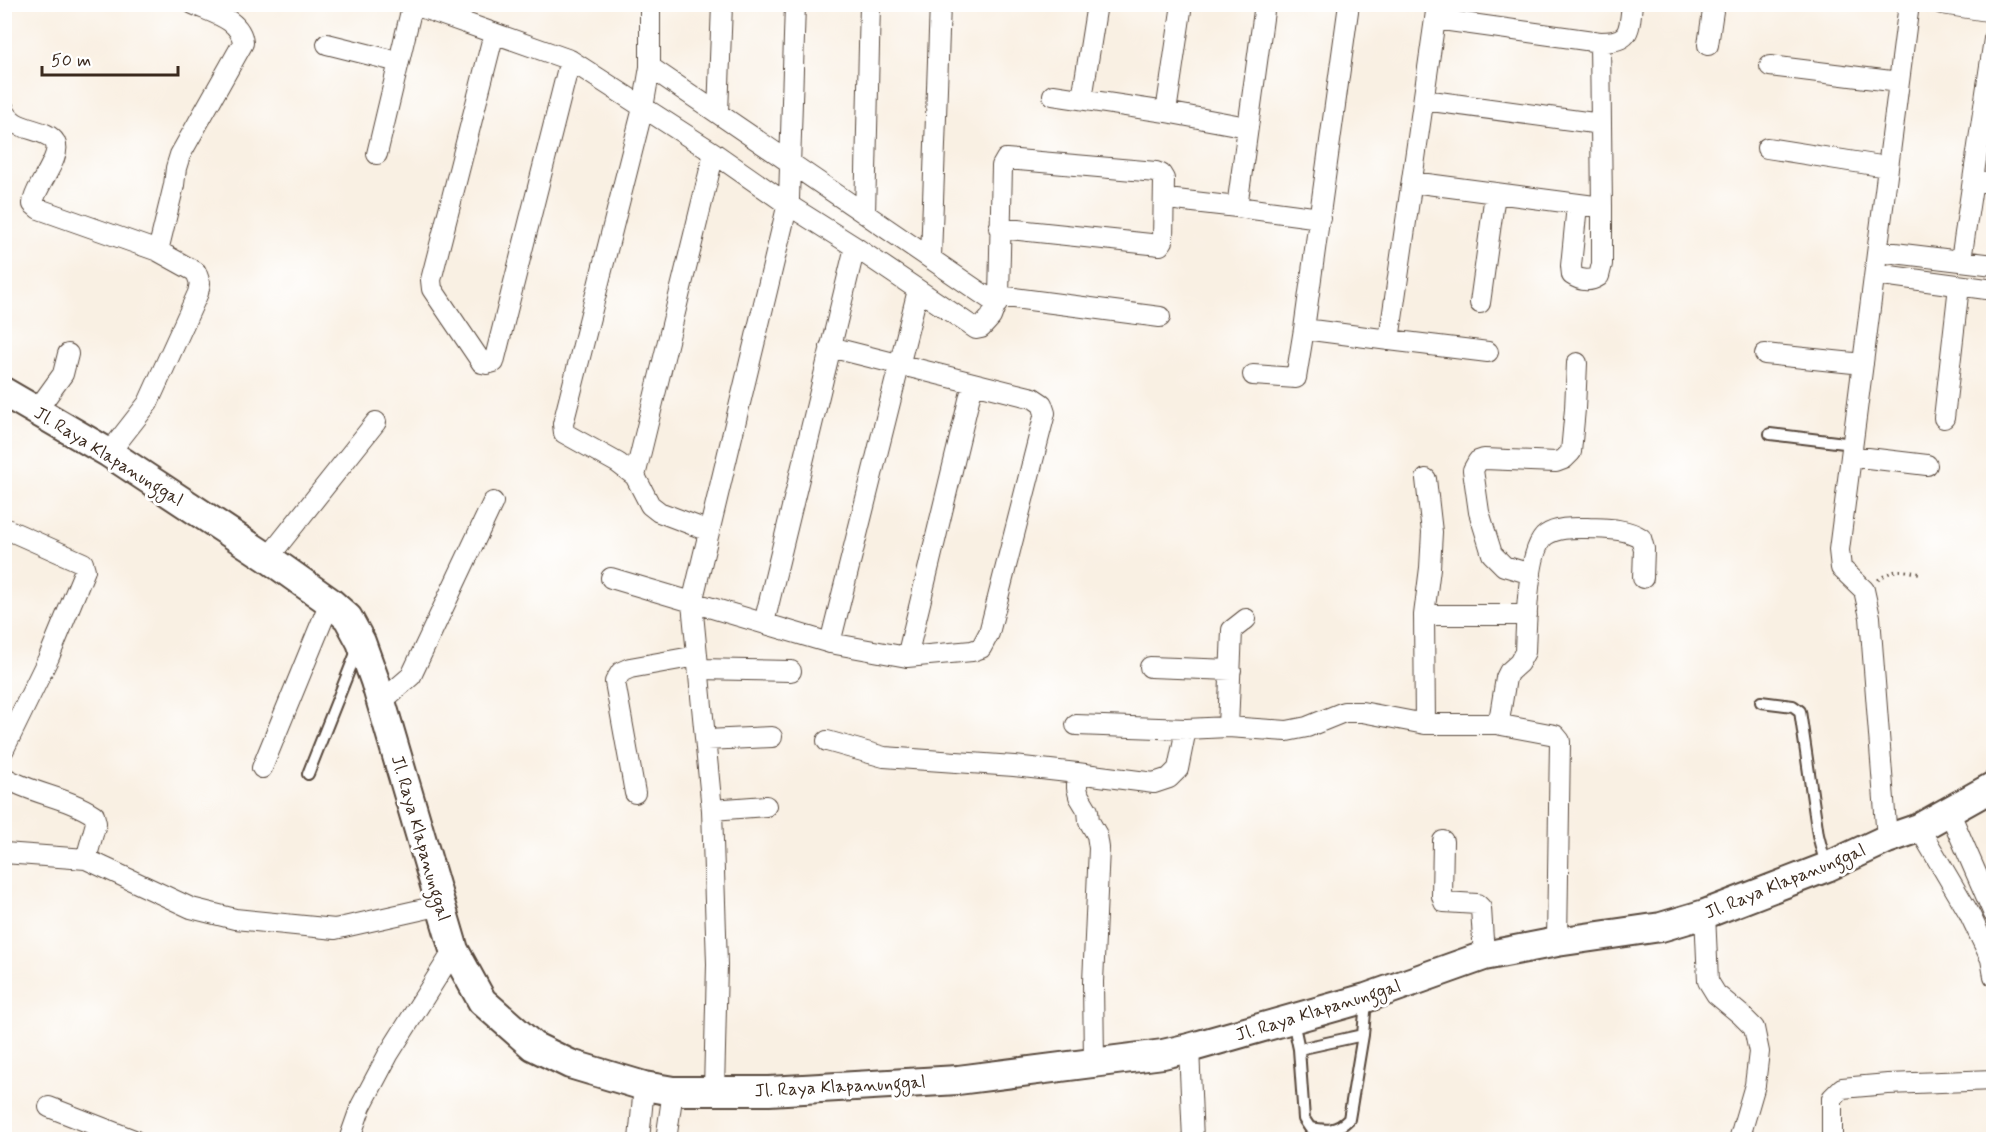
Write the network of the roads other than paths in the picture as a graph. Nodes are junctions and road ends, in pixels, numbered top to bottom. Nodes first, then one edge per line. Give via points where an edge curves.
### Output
1 (193, 4) edge
2 (651, 4) edge
3 (722, 4) edge
4 (795, 4) edge
5 (870, 4) edge
6 (940, 4) edge
7 (1097, 4) edge
8 (1182, 4) edge
9 (1265, 4) edge
10 (1349, 4) edge
11 (1632, 4) edge
12 (1714, 4) edge
13 (1909, 4) edge
14 (1942, 4) edge
15 (1436, 12) edge
16 (1994, 12) edge
17 (494, 33) junction
18 (1994, 39) edge
19 (1600, 42) junction
20 (327, 44) dead end
21 (1708, 45) dead end
22 (570, 60) junction
23 (399, 62) junction
24 (1770, 66) dead end
25 (650, 67) junction
26 (1899, 82) junction
27 (1989, 94) edge
28 (1053, 95) dead end
29 (1082, 99) junction
30 (1424, 100) junction
31 (643, 108) junction
32 (4, 110) edge
33 (1166, 112) junction
34 (718, 113) junction
35 (1600, 124) junction
36 (1247, 127) junction
37 (1767, 148) dead end
38 (714, 153) junction
39 (377, 154) dead end
40 (1887, 167) junction
41 (791, 168) junction
42 (1973, 180) junction
43 (1412, 182) junction
44 (1994, 183) edge
45 (1495, 194) junction
46 (1176, 200) dead end
47 (788, 202) junction
48 (1577, 205) junction
49 (1238, 207) junction
50 (1602, 207) junction
51 (865, 214) junction
52 (1320, 218) junction
53 (999, 228) junction
54 (855, 247) junction
55 (158, 251) junction
56 (1878, 251) junction
57 (931, 257) junction
58 (1961, 260) junction
59 (1994, 265) edge
60 (1875, 274) junction
61 (1959, 286) junction
62 (918, 290) junction
63 (1994, 290) edge
64 (998, 300) junction
65 (1480, 303) dead end
66 (1160, 317) dead end
67 (1304, 329) junction
68 (1389, 340) junction
69 (830, 347) junction
70 (1488, 352) dead end
71 (68, 354) dead end
72 (1765, 354) dead end
73 (1577, 363) dead end
74 (1863, 363) junction
75 (901, 365) junction
76 (1253, 375) dead end
77 (974, 383) junction
78 (4, 392) edge
79 (37, 410) junction
80 (1944, 418) dead end
81 (375, 422) dead end
82 (1770, 434) dead end
83 (1852, 450) junction
84 (109, 453) junction
85 (1927, 465) dead end
86 (635, 477) junction
87 (1426, 479) dead end
88 (494, 502) dead end
89 (4, 528) edge
90 (709, 531) junction
91 (268, 558) junction
92 (1531, 574) junction
93 (611, 578) dead end
94 (1643, 578) dead end
95 (330, 602) junction
96 (692, 603) junction
97 (1424, 615) junction
98 (1527, 615) junction
99 (1246, 620) dead end
100 (764, 623) junction
101 (360, 642) junction
102 (831, 643) junction
103 (907, 657) junction
104 (698, 662) junction
105 (1150, 667) dead end
106 (1231, 670) junction
107 (791, 671) dead end
108 (381, 702) junction
109 (1761, 702) dead end
110 (1425, 724) junction
111 (1496, 724) junction
112 (1076, 725) dead end
113 (1228, 727) junction
114 (1186, 729) junction
115 (772, 737) dead end
116 (706, 740) junction
117 (827, 741) dead end
118 (4, 749) edge
119 (262, 768) dead end
120 (1077, 773) junction
121 (308, 774) dead end
122 (4, 777) edge
123 (1994, 786) edge
124 (635, 793) dead end
125 (766, 806) dead end
126 (712, 810) junction
127 (1949, 811) junction
128 (1919, 828) junction
129 (1887, 838) junction
130 (1443, 841) dead end
131 (4, 853) edge
132 (86, 859) junction
133 (1827, 867) junction
134 (442, 905) junction
135 (1705, 914) junction
136 (1994, 914) edge
137 (1557, 942) junction
138 (454, 950) junction
139 (1484, 956) junction
140 (1993, 964) edge
141 (1366, 998) junction
142 (1292, 1018) junction
143 (1363, 1035) junction
144 (1189, 1048) junction
145 (1299, 1049) junction
146 (1094, 1062) junction
147 (1994, 1080) edge
148 (644, 1086) junction
149 (714, 1090) junction
150 (673, 1091) junction
151 (50, 1107) dead end
152 (134, 1140) edge
153 (349, 1140) edge
154 (639, 1140) edge
155 (666, 1140) edge
156 (1193, 1140) edge
157 (1739, 1140) edge
158 (1832, 1140) edge

1 - 55 street via 236,24 243,43 180,156
2 - 25 street
3 - 34 street
4 - 41 street
5 - 51 street
6 - 57 street
7 - 29 street
8 - 33 street
9 - 36 street
10 - 52 street
11 - 19 street via 1629,32 1622,39
12 - 21 street
13 - 26 street
14 - 16 street
15 - 19 street
15 - 30 street
17 - 22 street
17 - 22 street via 431,280 432,289 482,363 494,362
17 - 23 street via 417,8 411,11
18 - 27 street
19 - 35 street
20 - 23 street
22 - 31 street
23 - 39 street
24 - 26 street
25 - 31 street
25 - 34 street
26 - 40 street
27 - 42 street
28 - 29 street
29 - 33 street
30 - 35 street
30 - 43 street
31 - 38 street
31 - 86 street via 563,424 564,433
32 - 55 street via 12,122 55,143 54,158 33,204
33 - 36 street
34 - 41 street
35 - 50 street
36 - 49 street
37 - 40 street
38 - 47 street
38 - 86 street
40 - 56 street
41 - 47 street
41 - 51 street
42 - 44 street
42 - 58 street
43 - 45 street
43 - 68 street
45 - 48 street
45 - 65 street
46 - 49 street
47 - 54 street
47 - 90 street
48 - 50 street
48 - 50 street via 1571,266 1572,275 1578,279 1599,276
49 - 52 street
51 - 57 street
52 - 67 street
53 - 53 street via 1002,166 1009,158 1156,172 1164,179 1160,245
53 - 64 street
54 - 62 street
54 - 69 street
55 - 84 street via 196,272 198,293 148,403
56 - 58 street
56 - 60 street
57 - 64 street
58 - 59 street
60 - 61 street
60 - 74 street
61 - 63 street
61 - 80 street
62 - 64 street via 976,329 991,317
62 - 75 street
64 - 66 street
67 - 68 street
67 - 76 street via 1296,378
68 - 70 street
69 - 75 street
69 - 100 street
71 - 79 street via 63,374
72 - 74 street
73 - 92 street via 1571,452 1556,462 1484,459 1473,470 1479,512 1492,554 1504,566
74 - 83 street
75 - 77 street
75 - 102 street
77 - 103 street
77 - 103 street via 1033,398 1042,404 1045,413 989,633 981,648
78 - 79 street, Jl. Raya Klapanunggal
79 - 84 street, Jl. Raya Klapanunggal
81 - 91 street
82 - 83 lane
83 - 85 street
83 - 129 street via 1839,550 1842,568 1864,590 1871,626
84 - 91 street, Jl. Raya Klapanunggal
86 - 90 street via 650,505 659,512
87 - 97 street via 1432,532
88 - 108 street via 411,676
89 - 118 street via 83,563 85,570 49,657
90 - 96 street
91 - 95 street, Jl. Raya Klapanunggal
92 - 94 street via 1537,548 1545,535 1563,528 1599,529 1630,531 1641,538
92 - 98 street
93 - 96 street
95 - 101 street, Jl. Raya Klapanunggal via 348,618
95 - 119 street
96 - 100 street
96 - 104 street
97 - 98 street
97 - 110 street
98 - 111 street via 1525,652 1506,678
99 - 106 street via 1232,630
100 - 102 street
101 - 108 street, Jl. Raya Klapanunggal
101 - 121 lane
102 - 103 street
104 - 107 street
104 - 116 street
104 - 124 street via 630,668 621,672 615,682
105 - 106 street
106 - 113 street
108 - 134 street, Jl. Raya Klapanunggal
109 - 133 lane via 1793,706 1800,711 1818,835
110 - 111 street
110 - 113 street via 1344,712 1287,731
111 - 137 street via 1555,735 1560,741
112 - 114 street
113 - 114 street
114 - 120 street via 1178,769 1169,778 1154,783
115 - 116 street
116 - 126 street
117 - 120 street via 884,757
120 - 146 street via 1079,796 1088,811 1099,848
122 - 132 street via 94,815 96,823
123 - 127 street, Jl. Raya Klapanunggal
125 - 126 street
126 - 149 street via 717,964
127 - 128 street, Jl. Raya Klapanunggal
127 - 136 street
128 - 129 street, Jl. Raya Klapanunggal
128 - 140 street via 1969,913
129 - 133 street, Jl. Raya Klapanunggal
130 - 139 street via 1442,896 1445,902 1477,904 1481,908
131 - 132 street
132 - 134 street via 191,908 235,920 335,929
133 - 135 street, Jl. Raya Klapanunggal
134 - 138 street, Jl. Raya Klapanunggal
135 - 137 street, Jl. Raya Klapanunggal via 1661,927
135 - 157 street via 1708,981 1716,994 1754,1028 1759,1052 1755,1084
137 - 139 street, Jl. Raya Klapanunggal
138 - 148 street, Jl. Raya Klapanunggal via 482,1001 533,1046 570,1064
138 - 153 street via 388,1055 361,1106
139 - 141 street, Jl. Raya Klapanunggal
141 - 142 street, Jl. Raya Klapanunggal
141 - 143 lane
142 - 144 street, Jl. Raya Klapanunggal
142 - 145 lane
143 - 145 lane
143 - 145 lane via 1349,1119 1341,1128 1310,1128 1304,1119
144 - 146 street, Jl. Raya Klapanunggal
144 - 156 street
146 - 149 street, Jl. Raya Klapanunggal via 958,1080 803,1090
147 - 158 street via 1842,1088 1832,1098
148 - 150 street, Jl. Raya Klapanunggal
148 - 154 street
149 - 150 street, Jl. Raya Klapanunggal
150 - 155 street
151 - 152 street

